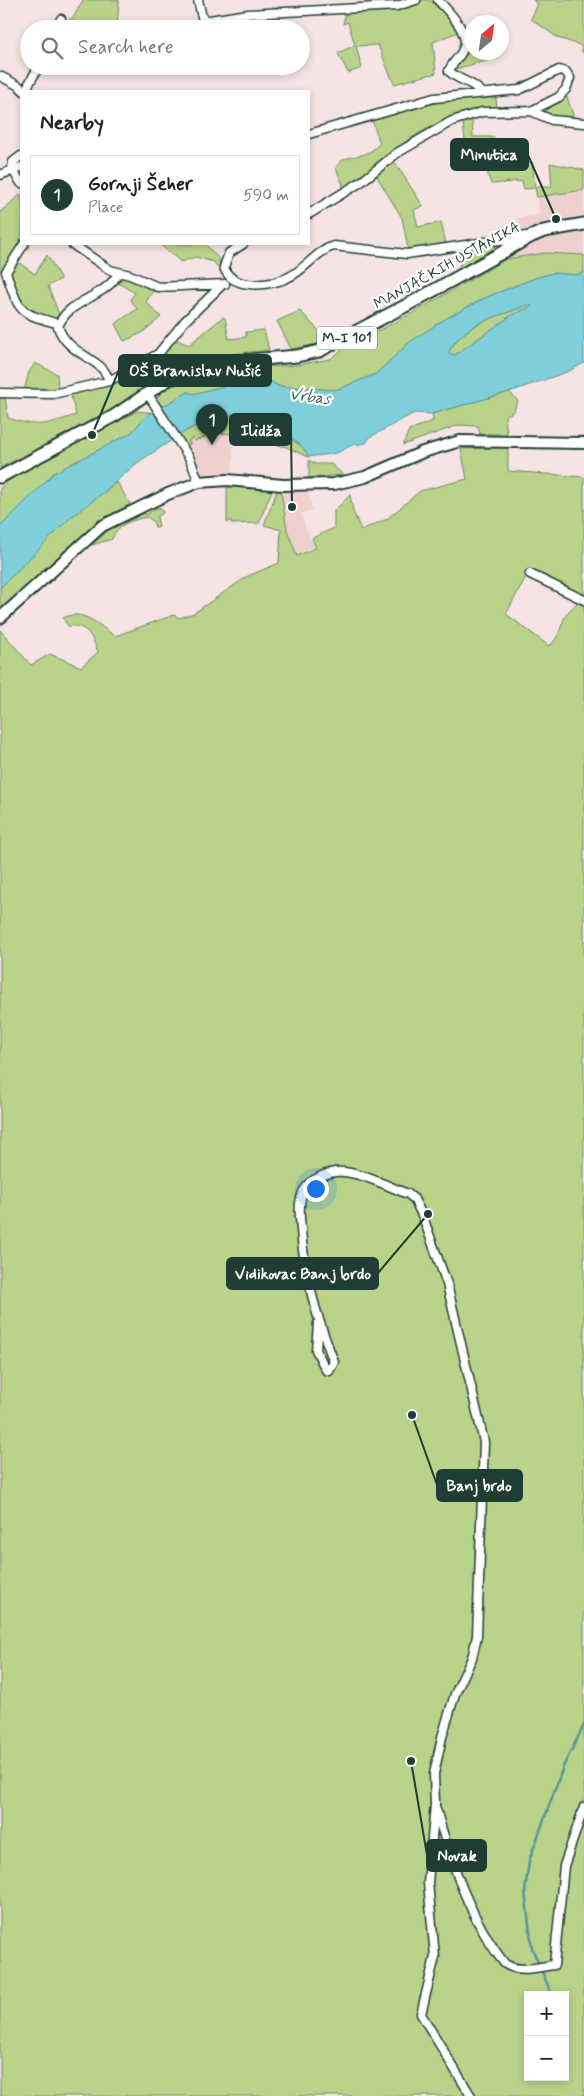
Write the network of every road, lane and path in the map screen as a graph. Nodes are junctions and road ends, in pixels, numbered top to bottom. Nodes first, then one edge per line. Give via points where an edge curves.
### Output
1 (198, 0) edge
2 (416, 0) edge
3 (438, 0) edge
4 (203, 20) edge
5 (209, 20) edge
6 (34, 75) edge
7 (0, 76) edge
8 (23, 90) edge
9 (25, 90) edge
10 (481, 93) junction
11 (531, 111) junction
12 (584, 123) edge
13 (310, 134) edge
14 (20, 157) edge
15 (20, 167) edge
16 (12, 169) junction
17 (0, 175) edge
18 (20, 181) edge
19 (310, 213) edge
20 (584, 224) edge
21 (532, 236) junction
22 (499, 240) junction
23 (23, 245) edge
24 (73, 245) edge
25 (241, 245) edge
26 (512, 248) junction
27 (118, 273) junction
28 (234, 281) junction
29 (222, 285) junction
30 (59, 324) junction
31 (109, 381) junction
32 (0, 393) edge
33 (147, 393) junction
34 (584, 443) edge
35 (0, 477) edge
36 (199, 482) junction
37 (530, 574) dead end
38 (584, 600) edge
39 (0, 618) edge
40 (318, 1323) junction
41 (434, 1804) junction
42 (584, 1807) edge
43 (472, 2096) edge

1 - 4 street
2 - 5 street via 397,6 248,14
3 - 10 street via 465,38 464,47 449,71
6 - 9 street
7 - 8 street
10 - 11 street via 520,90 556,71 566,72 570,82 563,94
10 - 13 street via 434,98
11 - 12 street via 552,120
11 - 19 street via 482,112 452,121 397,153 361,182
14 - 16 street via 13,162
15 - 16 street
16 - 17 street
16 - 18 street
20 - 21 main road, MANJAČKIH USTANIKA / M-I 101
21 - 22 street
21 - 26 main road, MANJAČKIH USTANIKA / M-I 101
22 - 26 street
22 - 28 street via 407,254 334,246 280,281
23 - 30 street via 6,272 16,303 31,316
24 - 27 street via 100,265
25 - 28 street via 233,249 225,260 226,272
26 - 33 main road, MANJAČKIH USTANIKA / M-I 101 via 319,351 229,362 170,378
27 - 29 street via 161,288
27 - 30 street via 110,286 84,300
28 - 29 street
29 - 31 street via 185,321 158,354
30 - 31 street via 66,342 103,368
31 - 32 street via 53,394
33 - 35 main road, MANJAČKIH USTANIKA / M-I 101 via 114,416
33 - 36 street via 184,448
34 - 36 street via 460,441 428,450 365,477 334,484
36 - 39 street via 102,526
37 - 38 street
40 - 40 street via 316,1350 329,1371 334,1362
40 - 41 street via 302,1239 300,1210 305,1188 322,1176 336,1172 358,1175 408,1194 423,1217 447,1284 484,1442 477,1636 442,1737 434,1774
41 - 42 street via 452,1862 480,1922 506,1964 520,1969 554,1966 564,1866
41 - 43 street via 428,1883 435,1957 422,2014

